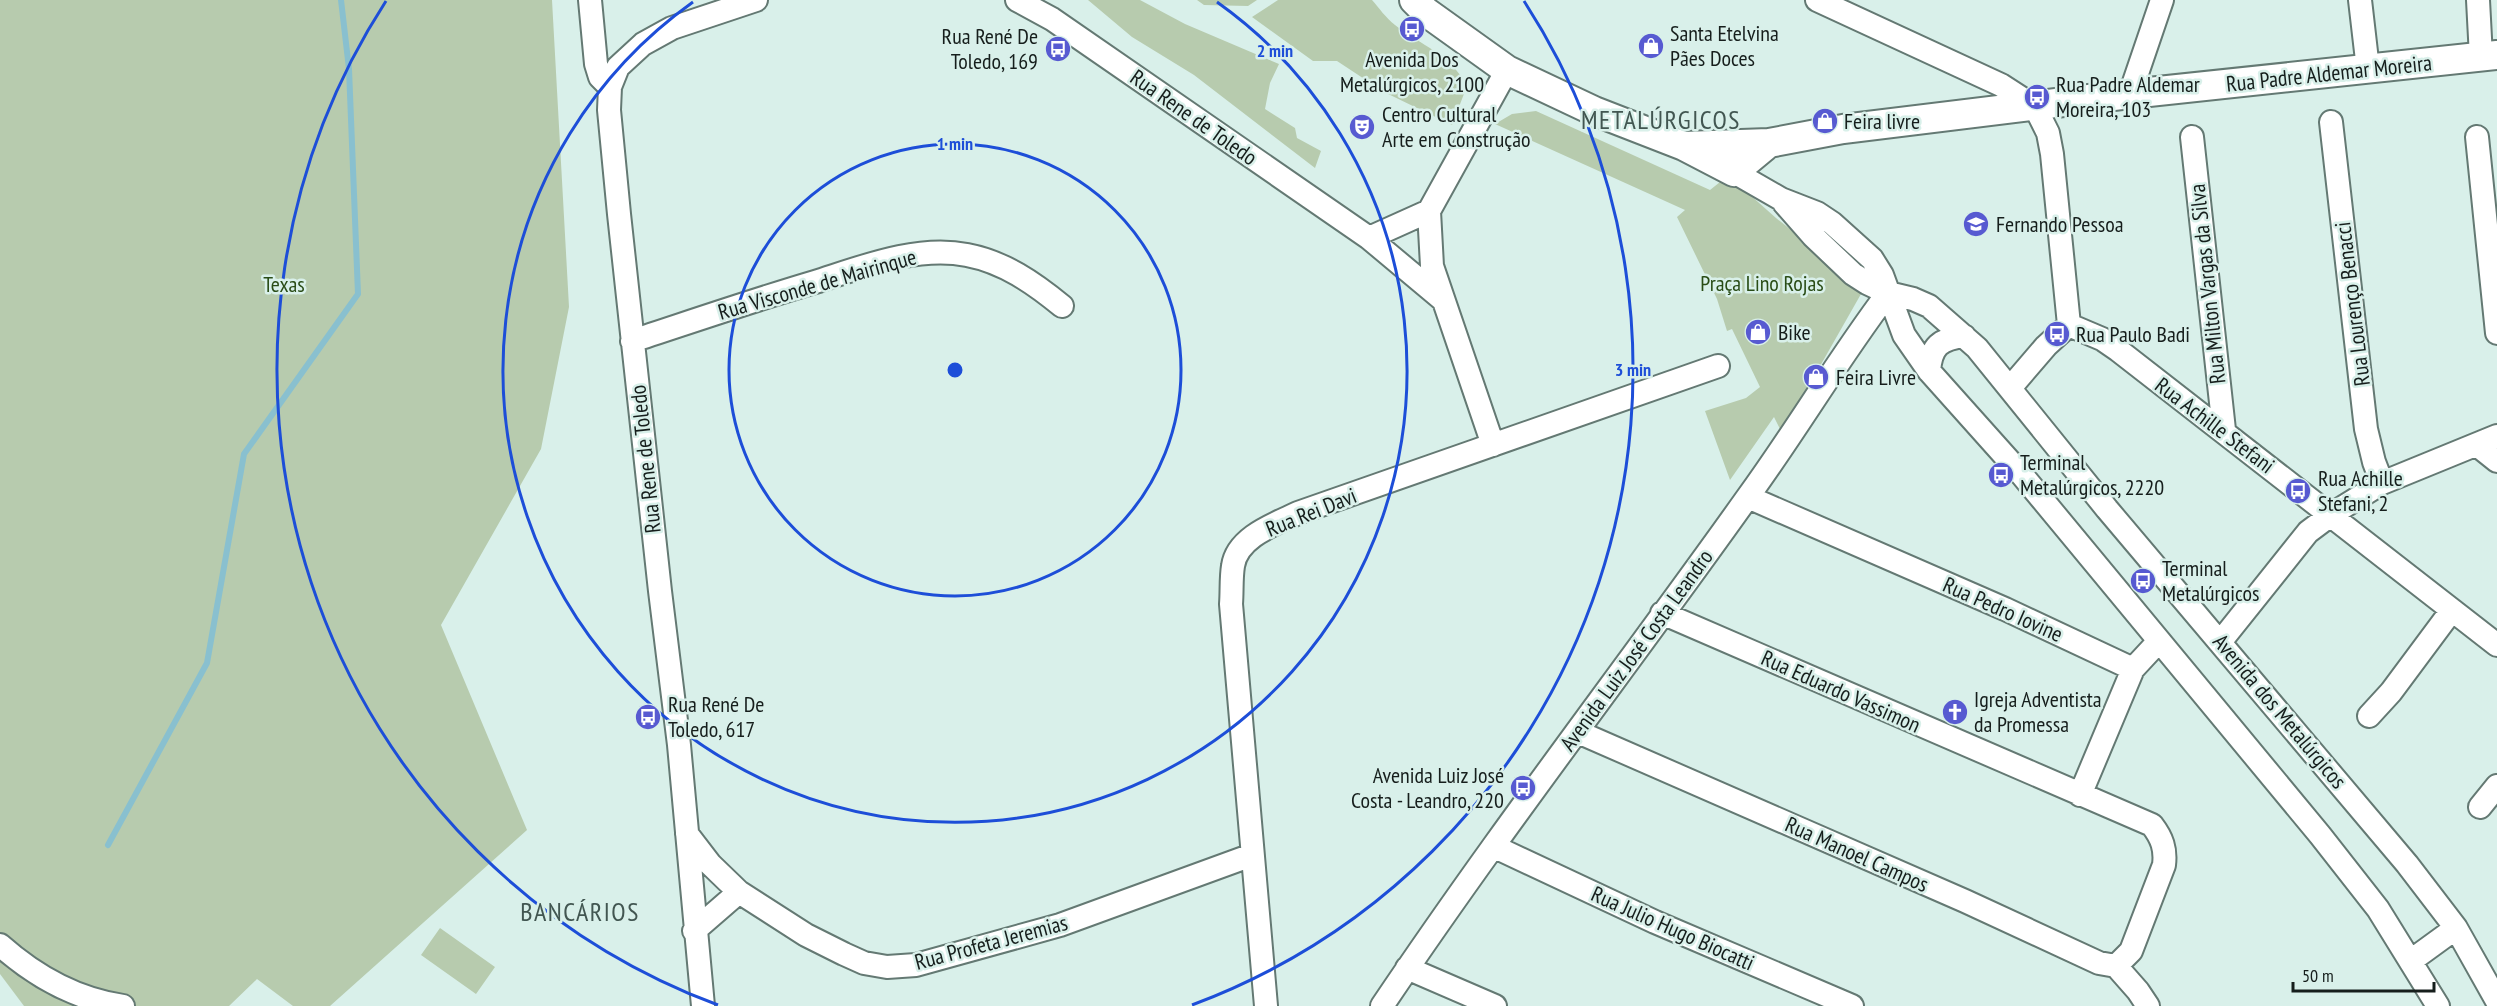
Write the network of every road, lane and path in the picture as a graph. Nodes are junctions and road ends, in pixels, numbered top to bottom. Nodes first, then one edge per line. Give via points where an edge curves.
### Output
1 (590, 0) edge
2 (756, 0) edge
3 (1017, 0) edge
4 (1414, 0) edge
5 (1817, 0) edge
6 (2162, 0) edge
7 (2360, 0) edge
8 (2478, 0) edge
9 (2489, 56) edge
10 (2368, 69) junction
11 (1507, 70) junction
12 (610, 87) junction
13 (2130, 94) junction
14 (2035, 107) junction
15 (2331, 122) dead end
16 (2192, 137) dead end
17 (2477, 137) dead end
18 (1769, 143) junction
19 (1684, 147) junction
20 (1734, 172) junction
21 (1429, 211) junction
22 (1369, 238) junction
23 (1888, 293) junction
24 (1442, 299) junction
25 (1062, 306) dead end
26 (2069, 325) junction
27 (2497, 333) edge
28 (1965, 336) junction
29 (632, 340) junction
30 (1718, 366) dead end
31 (1929, 371) junction
32 (2010, 388) junction
33 (2224, 430) junction
34 (2487, 441) edge
35 (1493, 445) junction
36 (2497, 461) edge
37 (2382, 483) junction
38 (1748, 497) junction
39 (2332, 514) junction
40 (2452, 610) junction
41 (1662, 613) junction
42 (2159, 641) junction
43 (2221, 641) junction
44 (2497, 645) edge
45 (2133, 669) junction
46 (2369, 716) dead end
47 (1578, 732) junction
48 (2497, 786) edge
49 (2080, 795) junction
50 (2480, 807) dead end
51 (687, 834) junction
52 (1495, 847) junction
53 (1252, 855) junction
54 (739, 892) junction
55 (2456, 928) junction
56 (694, 931) junction
57 (0, 945) edge
58 (2124, 958) junction
59 (2412, 960) junction
60 (1407, 968) junction
61 (2497, 1001) edge
62 (123, 1006) edge
63 (703, 1006) edge
64 (1266, 1006) edge
65 (1382, 1006) edge
66 (1495, 1006) edge
67 (1852, 1006) edge
68 (2148, 1006) edge
69 (2439, 1006) edge

1 - 12 street via 596,64 600,77
2 - 12 street, Rua Rene de Toledo via 672,28 643,44 618,67
3 - 22 street, Rua Rene de Toledo via 1052,19
4 - 11 main road, Avenida dos Metalúrgicos
5 - 14 street via 2001,86
6 - 13 street
7 - 10 street
8 - 9 street
9 - 10 main road, Rua Padre Aldemar Moreira
10 - 13 main road, Rua Padre Aldemar Moreira
11 - 19 main road, Avenida dos Metalúrgicos
11 - 21 street
12 - 29 street, Rua Rene de Toledo
13 - 14 main road, Rua Padre Aldemar Moreira
14 - 18 main road, Rua Padre Aldemar Moreira via 1843,129
14 - 26 street via 2048,133 2052,154
15 - 37 street, Rua Lourenço Benacci via 2366,429
16 - 33 street, Rua Milton Vargas da Silva
17 - 27 street
18 - 19 main road, Rua Padre Aldemar Moreira
18 - 20 main road, Rua Padre Aldemar Moreira
19 - 20 main road, Avenida dos Metalúrgicos
20 - 23 street, Avenida dos Metalúrgicos via 1781,199 1853,274
21 - 22 street
21 - 24 street via 1432,266
22 - 24 street, Rua Rene de Toledo
23 - 28 street, Avenida dos Metalúrgicos via 1929,306
23 - 31 street via 1904,335
23 - 38 street, Avenida Luiz José Costa Leandro
24 - 35 street
25 - 29 street, Rua Visconde de Mairinque via 1005,266 966,255 924,253 862,267
26 - 32 street
26 - 33 street, Rua Achille Stefani via 2102,339
28 - 31 street via 1939,345 1930,358
28 - 32 street, Avenida dos Metalúrgicos
29 - 51 street, Rua Rene de Toledo
30 - 35 street, Rua Rei Davi
31 - 42 street via 2022,475
32 - 43 street, Avenida dos Metalúrgicos via 2107,509
33 - 39 street, Rua Achille Stefani
34 - 36 street
34 - 37 street
35 - 53 street, Rua Rei Davi via 1298,513 1259,532 1235,558 1231,604
37 - 39 street
38 - 41 street, Avenida Luiz José Costa Leandro
38 - 45 street, Rua Pedro Iovine
39 - 40 street, Rua Achille Stefani
39 - 43 street via 2308,532
40 - 44 street, Rua Achille Stefani
40 - 46 street
41 - 47 street, Avenida Luiz José Costa Leandro
41 - 49 street, Rua Eduardo Vassimon
42 - 45 street
42 - 59 street via 2320,835
43 - 55 street, Avenida dos Metalúrgicos
45 - 49 street
47 - 52 street, Avenida Luiz José Costa Leandro
47 - 58 street, Rua Manoel Campos via 2099,963
48 - 50 street
49 - 58 street, Rua Eduardo Vassimon via 2152,825 2166,852
51 - 54 street, Rua Profeta Jeremias
51 - 56 street, Rua Rene de Toledo
52 - 60 street, Avenida Luiz José Costa Leandro
52 - 67 street, Rua Julio Hugo Biocatti via 1655,922
53 - 54 street, Rua Profeta Jeremias via 1060,925 916,965 887,967 864,963 806,935
53 - 64 street, Rua Rei Davi
54 - 56 street
55 - 59 street
55 - 61 street, Avenida dos Metalúrgicos
56 - 63 street, Rua Rene de Toledo
57 - 62 street via 22,965 72,994
58 - 68 street
59 - 69 street
60 - 65 street, Avenida Luiz José Costa Leandro
60 - 66 street

